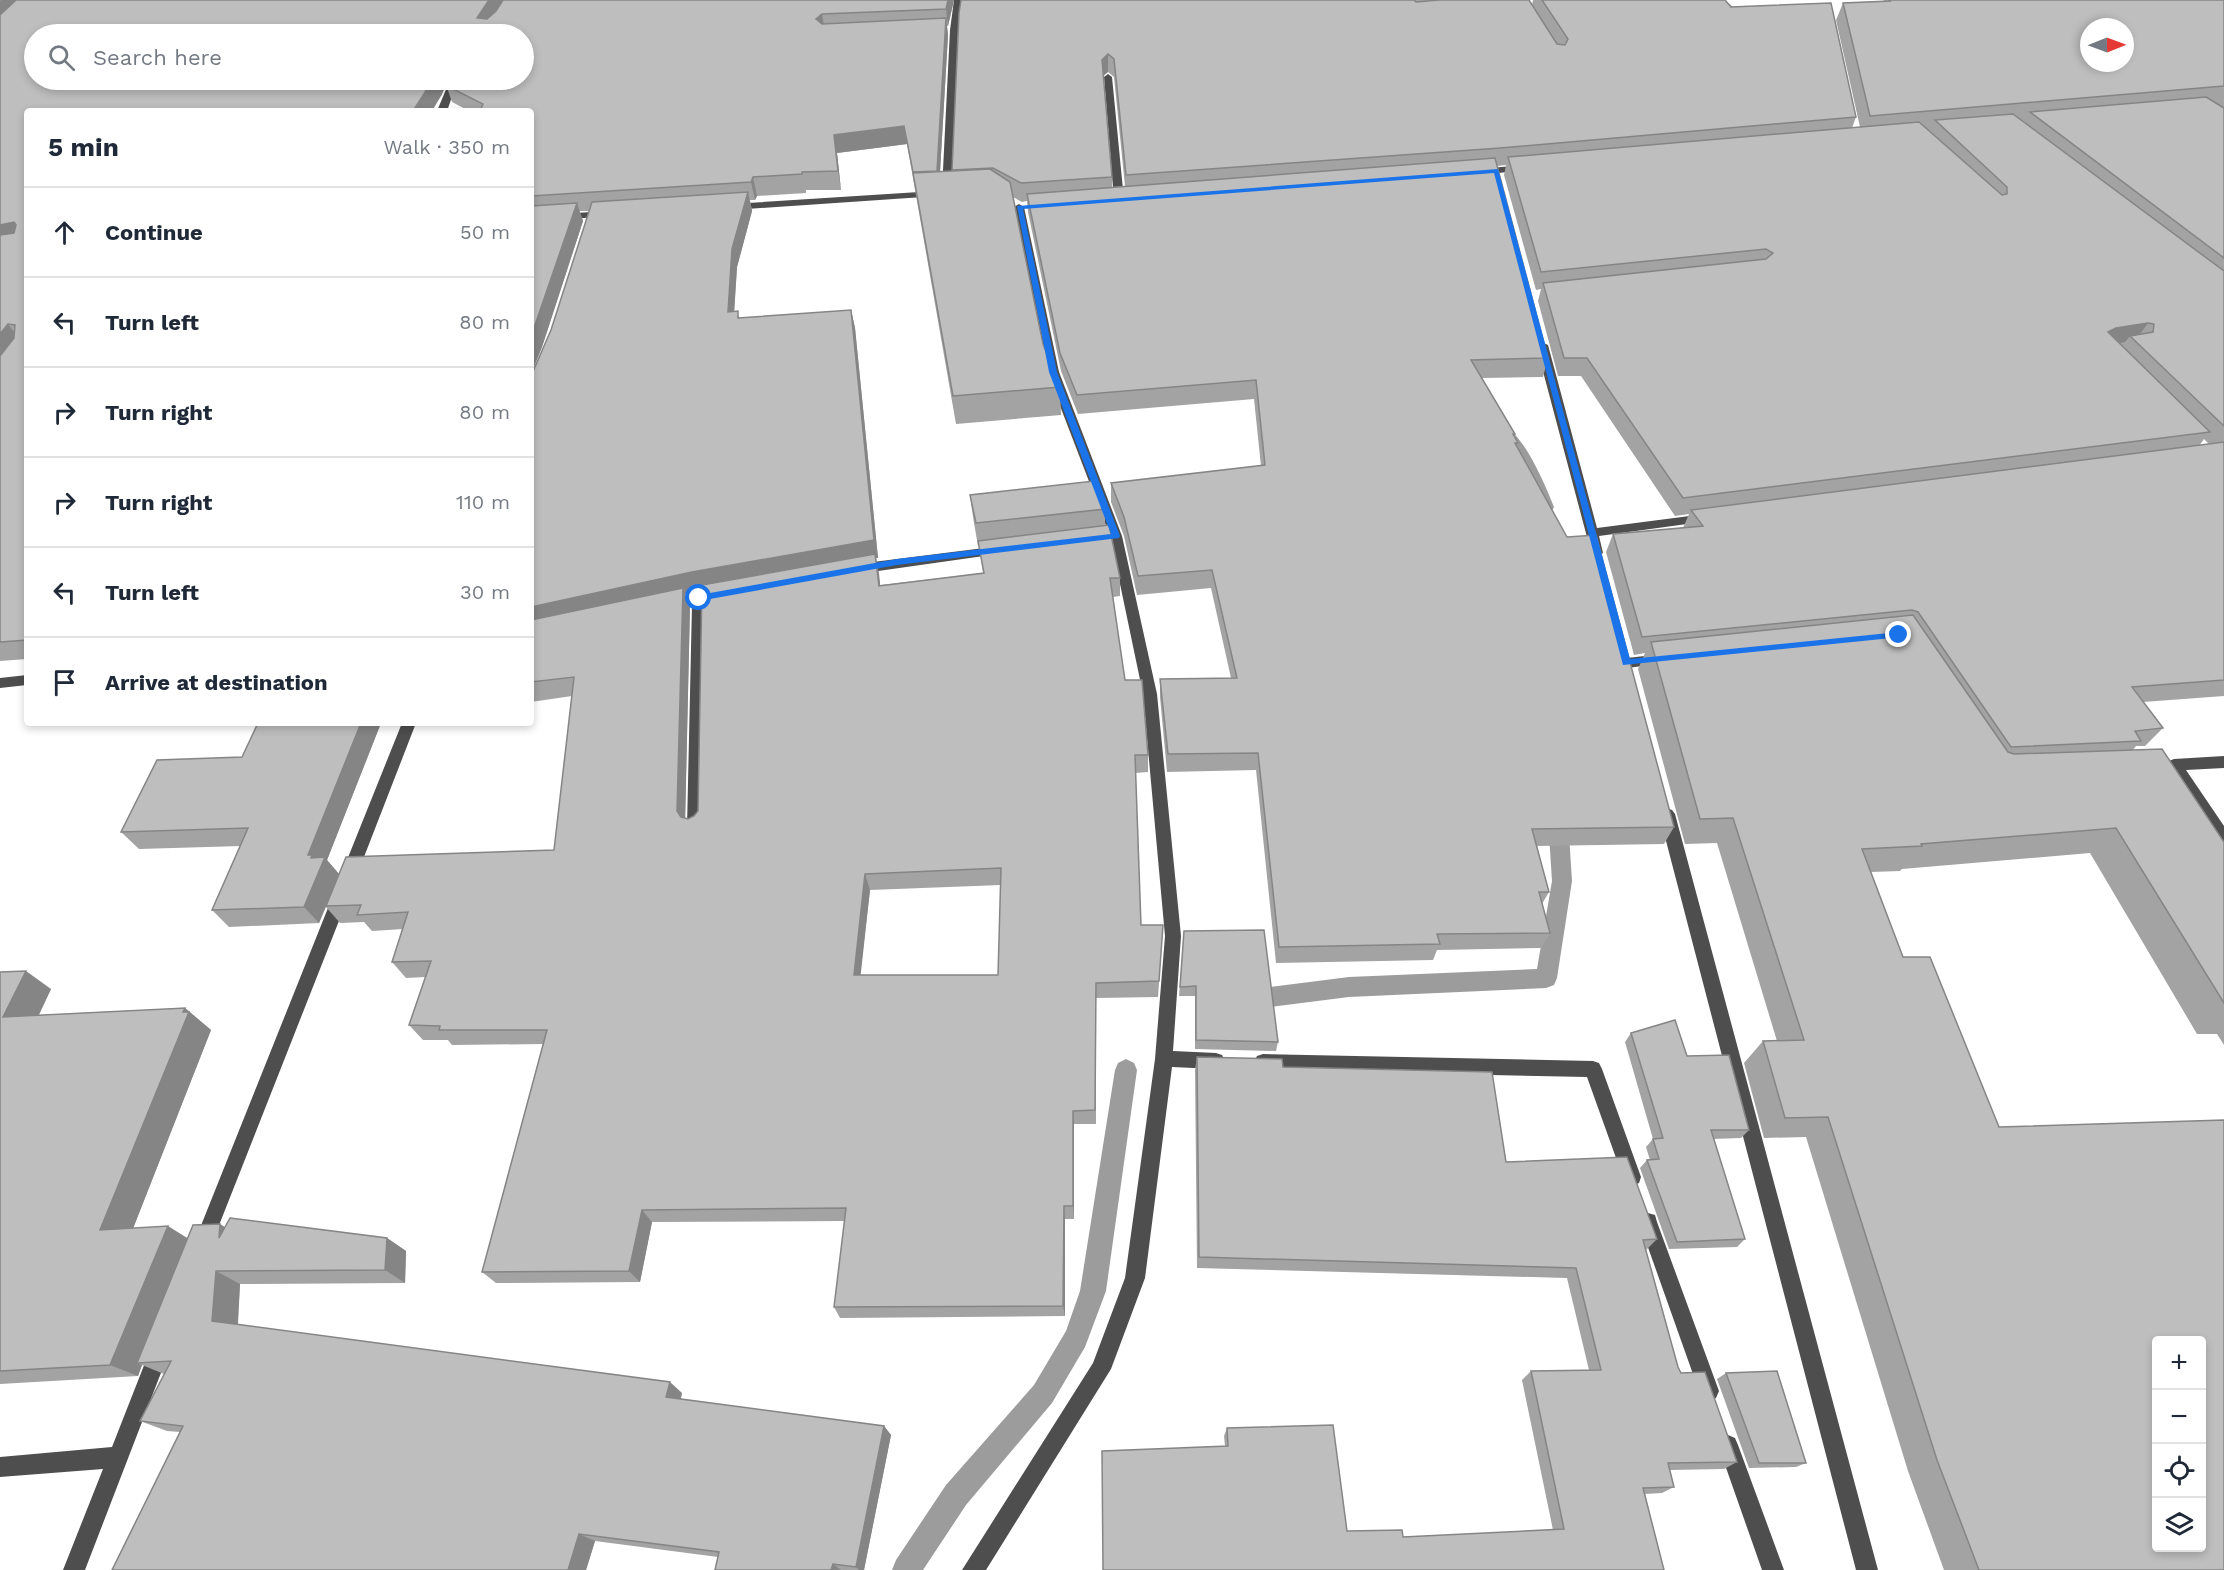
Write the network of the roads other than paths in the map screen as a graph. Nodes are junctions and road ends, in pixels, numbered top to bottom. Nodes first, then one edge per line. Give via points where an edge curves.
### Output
1 (958, 0) edge
2 (942, 30) edge
3 (954, 30) junction
4 (1108, 77) edge
5 (450, 90) edge
6 (443, 108) edge
7 (1531, 168) edge
8 (1473, 172) edge
9 (1131, 199) edge
10 (1119, 200) junction
11 (1108, 201) edge
12 (1020, 205) edge
13 (722, 207) edge
14 (615, 214) edge
15 (534, 219) edge
16 (1539, 330) edge
17 (1723, 516) edge
18 (1592, 533) junction
19 (1012, 548) edge
20 (1600, 565) edge
21 (839, 573) edge
22 (734, 591) edge
23 (699, 598) junction
24 (654, 607) edge
25 (1674, 658) edge
26 (1627, 663) edge
27 (24, 680) edge
28 (0, 683) edge
29 (408, 726) edge
30 (2224, 762) edge
31 (1663, 801) edge
32 (695, 828) edge
33 (2224, 837) edge
34 (1164, 1059) junction
35 (197, 1257) edge
36 (166, 1334) edge
37 (1713, 1403) edge
38 (1721, 1425) edge
39 (118, 1457) junction
40 (0, 1467) edge
41 (74, 1570) edge
42 (973, 1570) edge
43 (1773, 1570) edge
44 (1867, 1570) edge

1 - 3 street
2 - 3 street
3 - 13 street via 951,193
4 - 10 street
5 - 6 street
7 - 8 street via 1498,176
9 - 10 street
10 - 11 street
12 - 34 street via 1053,372 1110,536 1150,694 1173,936
14 - 15 street via 590,221
16 - 18 street
17 - 18 street
18 - 20 street
19 - 21 street
22 - 23 street
23 - 24 street
23 - 32 street
25 - 26 street
27 - 28 street
29 - 35 street
30 - 33 street via 2168,766
31 - 44 street
34 - 37 street via 1593,1069
34 - 42 street via 1136,1278 1101,1369
36 - 39 street
38 - 43 street
39 - 40 street
39 - 41 street

